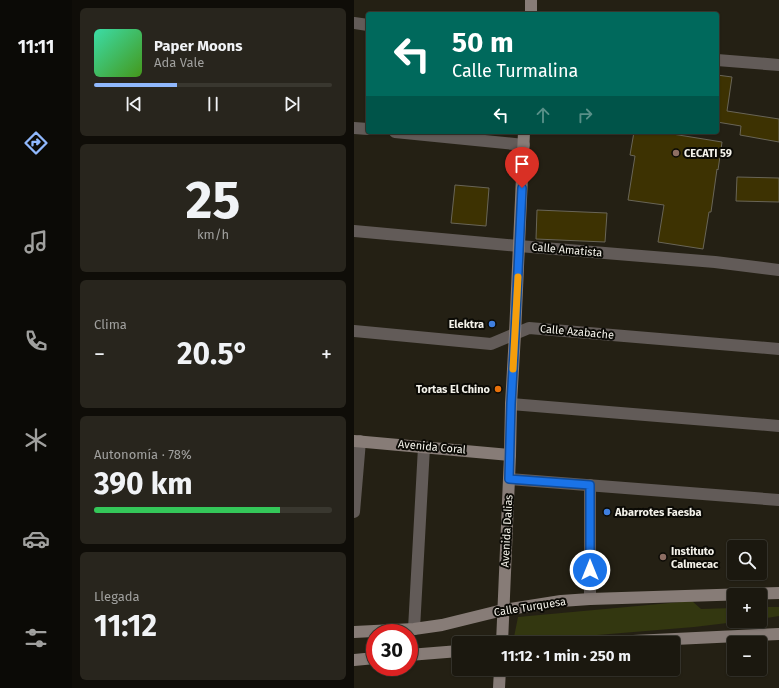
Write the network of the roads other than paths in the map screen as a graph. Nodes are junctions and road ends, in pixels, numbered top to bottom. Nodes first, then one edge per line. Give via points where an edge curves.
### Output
1 (531, 0) edge
2 (531, 12) edge
3 (354, 23) edge
4 (366, 24) edge
5 (719, 60) edge
6 (779, 65) edge
7 (354, 128) edge
8 (366, 129) edge
9 (415, 134) edge
10 (524, 134) edge
11 (524, 145) junction
12 (354, 232) edge
13 (519, 246) junction
14 (779, 270) edge
15 (354, 331) edge
16 (515, 334) junction
17 (779, 349) edge
18 (511, 404) junction
19 (779, 426) edge
20 (357, 441) edge
21 (424, 447) junction
22 (510, 455) junction
23 (509, 479) junction
24 (590, 485) junction
25 (779, 500) edge
26 (354, 512) edge
27 (779, 593) edge
28 (590, 599) junction
29 (503, 610) junction
30 (414, 624) edge
31 (418, 628) edge
32 (366, 631) edge
33 (354, 632) edge
34 (779, 634) edge
35 (502, 636) edge
36 (680, 639) edge
37 (452, 652) edge
38 (418, 654) edge
39 (366, 659) edge
40 (354, 660) edge
41 (500, 676) edge
42 (499, 688) edge

1 - 2 street
3 - 4 street
5 - 6 street
7 - 8 street
9 - 11 street
10 - 11 street, Avenida Dalias
11 - 13 street, Avenida Dalias
12 - 13 street, Calle Amatista
13 - 14 street, Calle Amatista via 715,262
13 - 16 street, Avenida Dalias
15 - 16 street, Calle Azabache via 491,344
16 - 17 street, Calle Azabache via 530,328
16 - 18 street, Avenida Dalias
18 - 19 street
18 - 22 street, Avenida Dalias
20 - 21 street, Avenida Coral
20 - 26 street
21 - 22 street, Avenida Coral
21 - 30 street
22 - 23 street, Avenida Dalias
23 - 24 street
23 - 29 street, Avenida Dalias
24 - 25 street
24 - 28 street
27 - 28 street, Calle Turquesa
28 - 29 street, Calle Turquesa
29 - 31 street, Calle Turquesa
29 - 35 street, Avenida Dalias
32 - 33 street, Calle Turquesa
34 - 36 street
37 - 38 street
39 - 40 street
41 - 42 street

